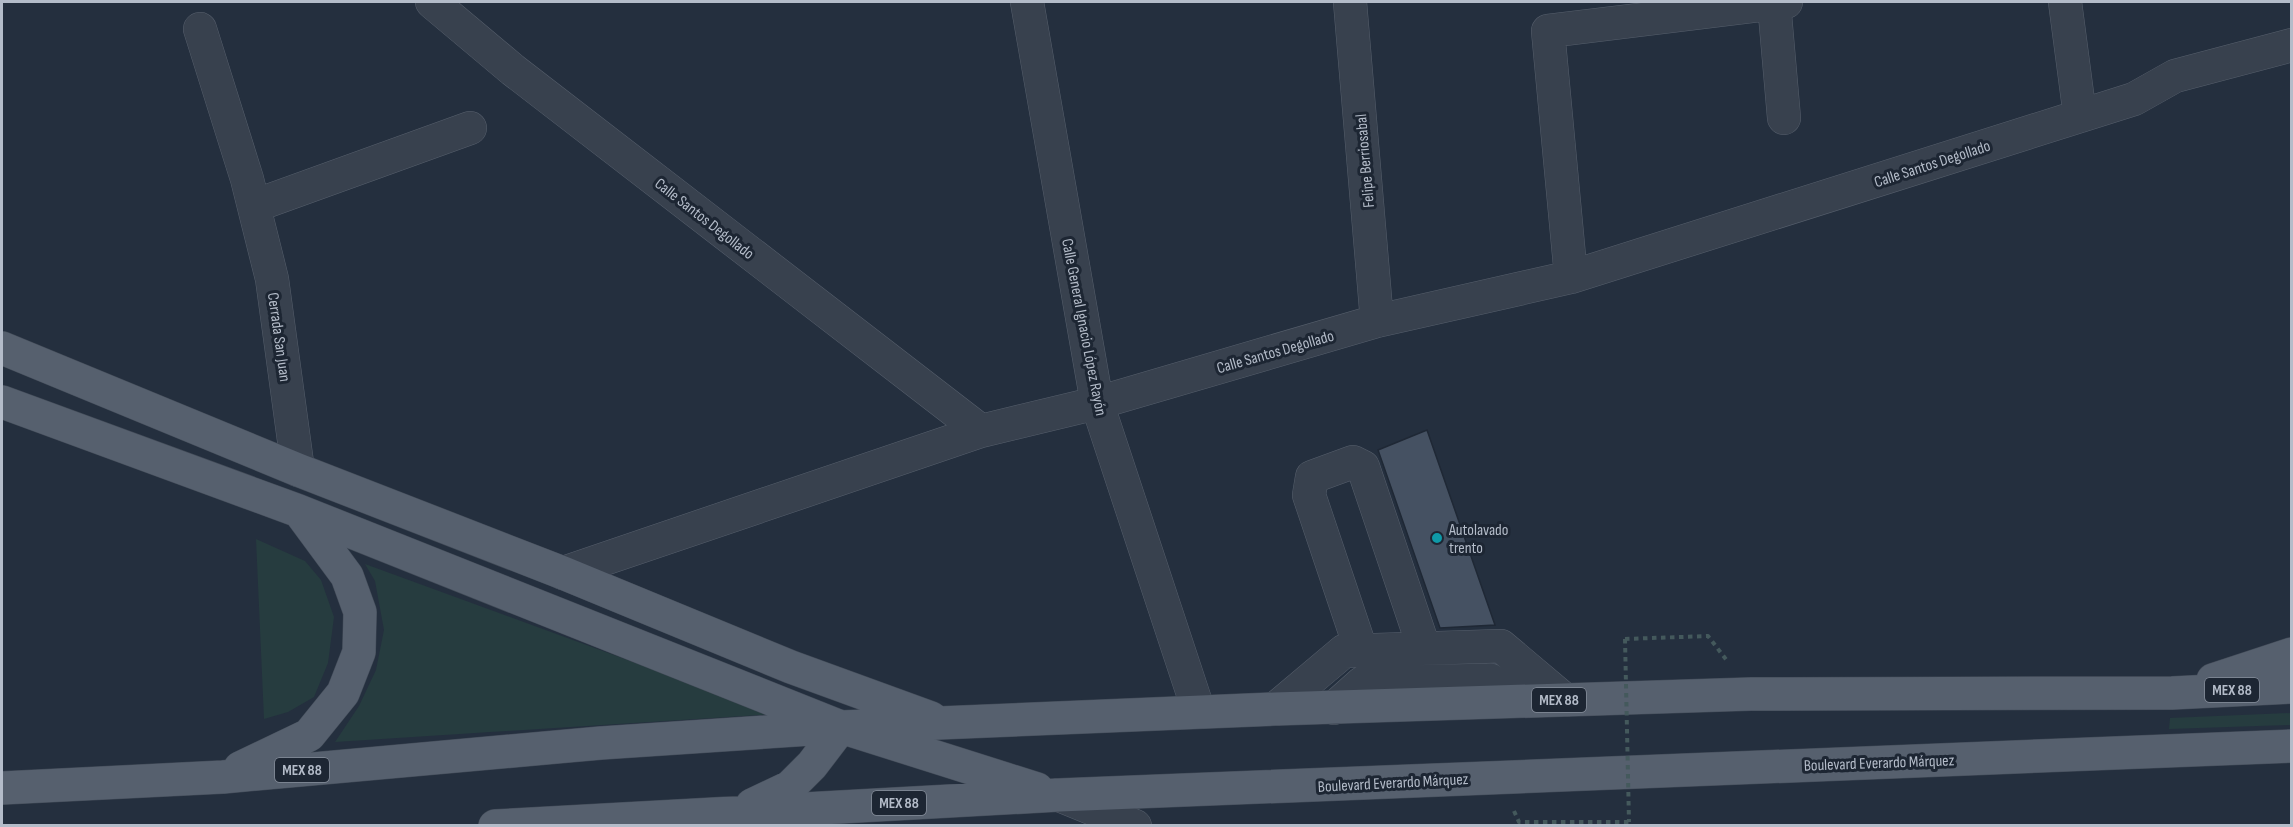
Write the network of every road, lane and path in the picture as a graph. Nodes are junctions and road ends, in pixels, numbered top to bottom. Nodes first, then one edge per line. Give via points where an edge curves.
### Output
1 (432, 2) edge
2 (1027, 2) edge
3 (1350, 2) edge
4 (1780, 2) edge
5 (2065, 2) edge
6 (200, 29) dead end
7 (2292, 45) edge
8 (2080, 116) junction
9 (1784, 118) dead end
10 (470, 129) dead end
11 (254, 206) junction
12 (1571, 277) junction
13 (1377, 321) junction
14 (2, 348) edge
15 (2, 402) edge
16 (1097, 403) junction
17 (981, 431) junction
18 (298, 470) junction
19 (299, 511) junction
20 (563, 573) junction
21 (1708, 636) dead end
22 (1424, 648) junction
23 (1361, 650) junction
24 (2292, 654) edge
25 (791, 668) junction
26 (2292, 687) edge
27 (2172, 693) junction
28 (1565, 700) junction
29 (1275, 709) junction
30 (1199, 712) junction
31 (947, 723) junction
32 (841, 727) junction
33 (2292, 746) edge
34 (223, 777) junction
35 (2, 788) edge
36 (1059, 795) junction
37 (739, 811) junction
38 (1519, 822) dead end
39 (495, 825) edge
40 (1135, 825) edge

1 - 17 street, Calle Santos Degollado via 513,70
2 - 16 street, Calle General Ignacio López Rayón
3 - 13 street, Felipe Berriosabal
4 - 9 street
4 - 12 street via 1548,31
5 - 8 street
6 - 11 street, Cerrada San Juan
7 - 8 street, Calle Santos Degollado via 2175,76 2134,99
8 - 12 street, Calle Santos Degollado
10 - 11 street
11 - 18 street, Cerrada San Juan via 272,279
12 - 13 street, Calle Santos Degollado
13 - 16 street, Calle Santos Degollado
14 - 18 main road
15 - 19 main road
16 - 17 street, Calle Santos Degollado
16 - 30 street, Calle General Ignacio López Rayón
17 - 20 street, Calle Santos Degollado
18 - 20 main road
19 - 32 main road
19 - 34 main road via 347,576 360,612 359,652 342,693 309,735
20 - 25 main road
21 - 38 path, bridge via 1625,639 1629,822
22 - 23 street
22 - 23 street via 1363,467 1353,462 1312,477 1309,495
22 - 28 street via 1501,645
23 - 29 street via 1344,651
24 - 27 main road
25 - 31 main road
25 - 32 main road
26 - 27 main road, MEX 88
27 - 28 main road, MEX 88 via 1751,694
28 - 29 main road, MEX 88
29 - 30 main road, MEX 88
30 - 31 main road, MEX 88
31 - 32 main road, MEX 88
32 - 34 main road, MEX 88 via 601,743
32 - 36 main road
32 - 37 main road via 790,787
33 - 36 main road, Boulevard Everardo Márquez / MEX 88
34 - 35 main road, MEX 88
36 - 37 main road, Boulevard Everardo Márquez / MEX 88
36 - 40 street
37 - 39 main road, Boulevard Everardo Márquez / MEX 88

